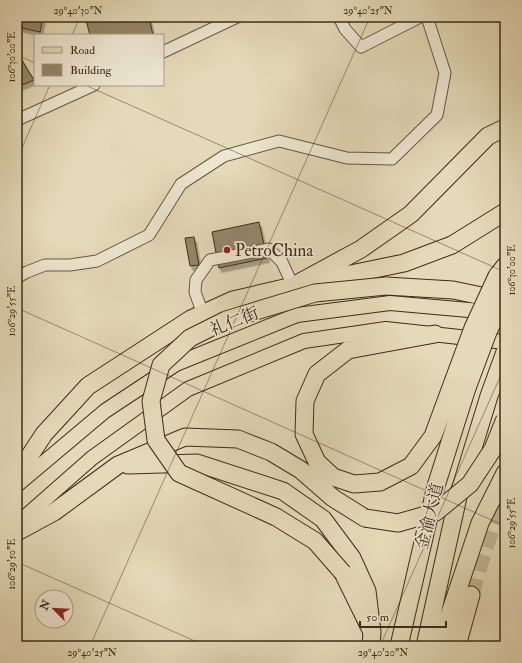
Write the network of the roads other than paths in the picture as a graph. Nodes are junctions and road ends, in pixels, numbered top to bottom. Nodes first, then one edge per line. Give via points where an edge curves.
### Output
1 (237, 17) edge
2 (338, 17) edge
3 (420, 17) edge
4 (427, 17) edge
5 (164, 52) edge
6 (92, 86) edge
7 (17, 120) edge
8 (505, 128) edge
9 (505, 212) edge
10 (501, 271) edge
11 (17, 279) edge
12 (293, 286) junction
13 (505, 294) edge
14 (505, 301) edge
15 (505, 313) edge
16 (203, 314) junction
17 (435, 334) junction
18 (502, 346) edge
19 (460, 385) junction
20 (505, 419) edge
21 (118, 465) junction
22 (505, 473) edge
23 (17, 475) edge
24 (17, 485) edge
25 (17, 524) edge
26 (17, 532) edge
27 (471, 595) tunnel mouth
28 (371, 639) edge
29 (398, 646) edge
30 (425, 646) edge
31 (439, 646) edge
32 (457, 646) edge

1 - 5 street
2 - 3 street via 361,47
4 - 11 street via 445,73 437,115 392,159 347,158 279,141 224,156 181,184 149,235 97,261 45,265
6 - 7 street
8 - 12 highway via 488,136 411,214 361,248
9 - 12 highway via 452,245 404,263
10 - 19 highway, bridge via 473,328
12 - 16 highway via 233,300
12 - 16 street via 282,262 269,248 210,260 196,280 195,292
13 - 19 highway, bridge
14 - 28 highway, bridge via 453,290 386,286 315,293 226,320 190,338 161,365 151,401 156,440 179,473 276,517 315,541 343,573
15 - 24 main road, 礼仁街 via 390,303 297,315 176,364 105,411
16 - 23 highway via 191,319 88,386 44,434
17 - 18 main road
17 - 19 highway via 348,350 317,374 305,401 304,434 317,462 333,477 354,484 380,482 411,466 432,436
17 - 25 main road via 386,328 304,340 188,389 92,458
18 - 30 highway, 金渝大道 via 458,497
19 - 29 highway, 金渝大道
20 - 21 highway, bridge via 493,449 470,484 436,512 398,523 365,518 333,498 301,470 271,452 238,439 185,437
21 - 26 highway via 54,512
21 - 28 highway via 198,463 283,491 323,519 352,558 366,591
22 - 31 highway via 480,523
27 - 32 highway

